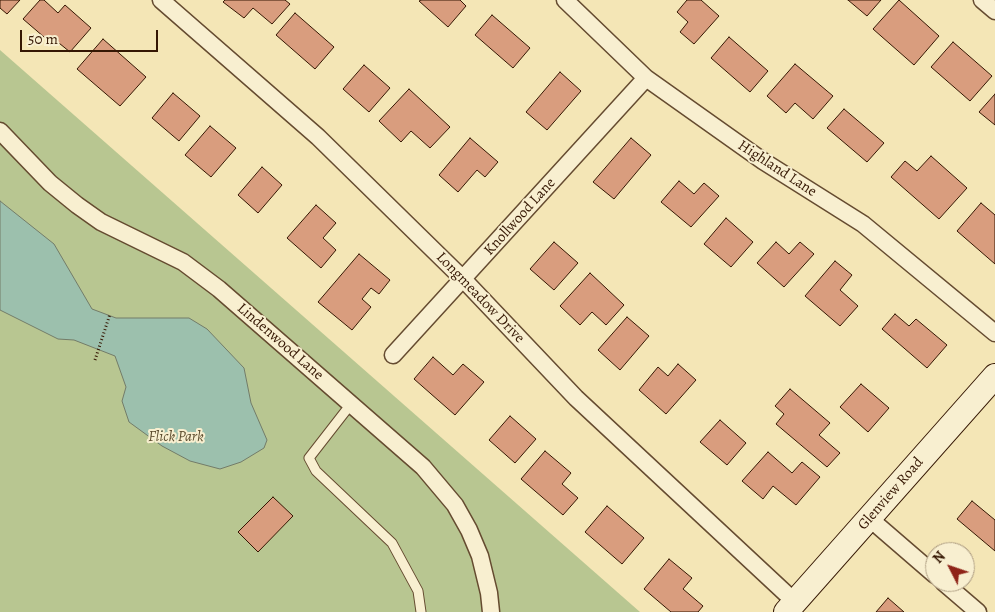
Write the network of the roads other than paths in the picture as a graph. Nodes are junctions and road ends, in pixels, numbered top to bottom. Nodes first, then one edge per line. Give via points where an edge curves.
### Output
1 (161, 0) edge
2 (565, 0) edge
3 (982, 0) edge
4 (995, 11) edge
5 (646, 78) junction
6 (0, 131) edge
7 (463, 279) junction
8 (995, 333) edge
9 (393, 355) dead end
10 (995, 376) edge
11 (351, 404) junction
12 (869, 518) junction
13 (925, 566) edge
14 (955, 592) edge
15 (791, 607) edge
16 (421, 612) edge
17 (491, 612) edge
18 (978, 612) edge

1 - 7 street, Longmeadow Drive via 318,137
2 - 5 street, Highland Lane
3 - 4 street
5 - 7 street, Knollwood Lane
5 - 8 street, Highland Lane via 763,161 863,224
6 - 11 street, Lindenwood Lane via 50,183 77,205 101,222 200,274
7 - 9 street, Knollwood Lane
7 - 15 street, Longmeadow Drive via 576,398
10 - 12 main road, Glenview Road
11 - 16 lane via 309,458 316,471 392,543 418,590
11 - 17 street, Lindenwood Lane via 423,467 455,505 480,556
12 - 13 street
12 - 15 main road, Glenview Road
14 - 18 street

